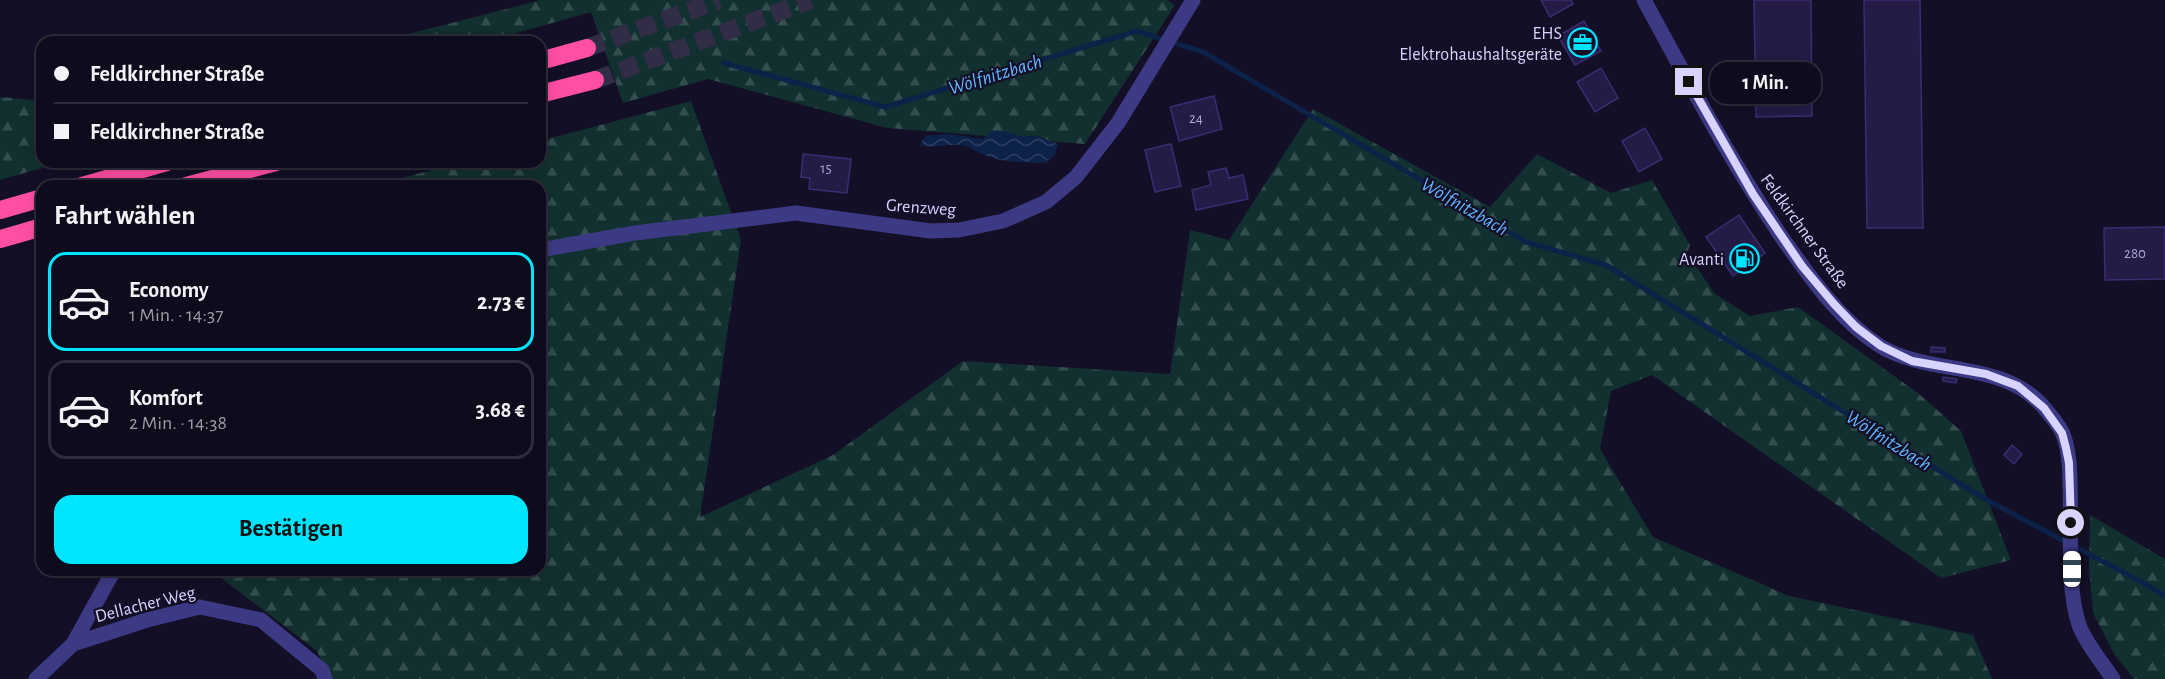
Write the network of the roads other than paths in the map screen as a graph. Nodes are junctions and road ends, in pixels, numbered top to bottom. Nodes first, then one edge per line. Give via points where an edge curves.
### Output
1 (1193, 0) edge
2 (1644, 0) edge
3 (587, 48) tunnel mouth
4 (546, 59) edge
5 (595, 80) tunnel mouth
6 (546, 92) edge
7 (146, 168) edge
8 (254, 168) edge
9 (103, 180) edge
10 (208, 180) edge
11 (36, 200) edge
12 (0, 210) edge
13 (36, 229) edge
14 (0, 239) edge
15 (546, 249) edge
16 (111, 576) edge
17 (74, 644) junction
18 (36, 679) edge
19 (325, 679) edge
20 (2113, 679) edge

1 - 15 street, Grenzweg via 1118,123 1076,177 1046,202 1002,221 931,231 796,213 634,233
2 - 20 street, Feldkirchner Straße via 1753,194 1802,266 1856,327 1881,346 1912,361 1986,374 2018,386 2044,408 2062,433 2069,463 2075,606 2080,626
3 - 4 highway
5 - 6 highway
7 - 9 highway
8 - 10 highway
11 - 12 highway
13 - 14 highway
16 - 17 street
17 - 18 street, Dellacher Weg
17 - 19 street, Dellacher Weg via 200,607 261,620 321,670

